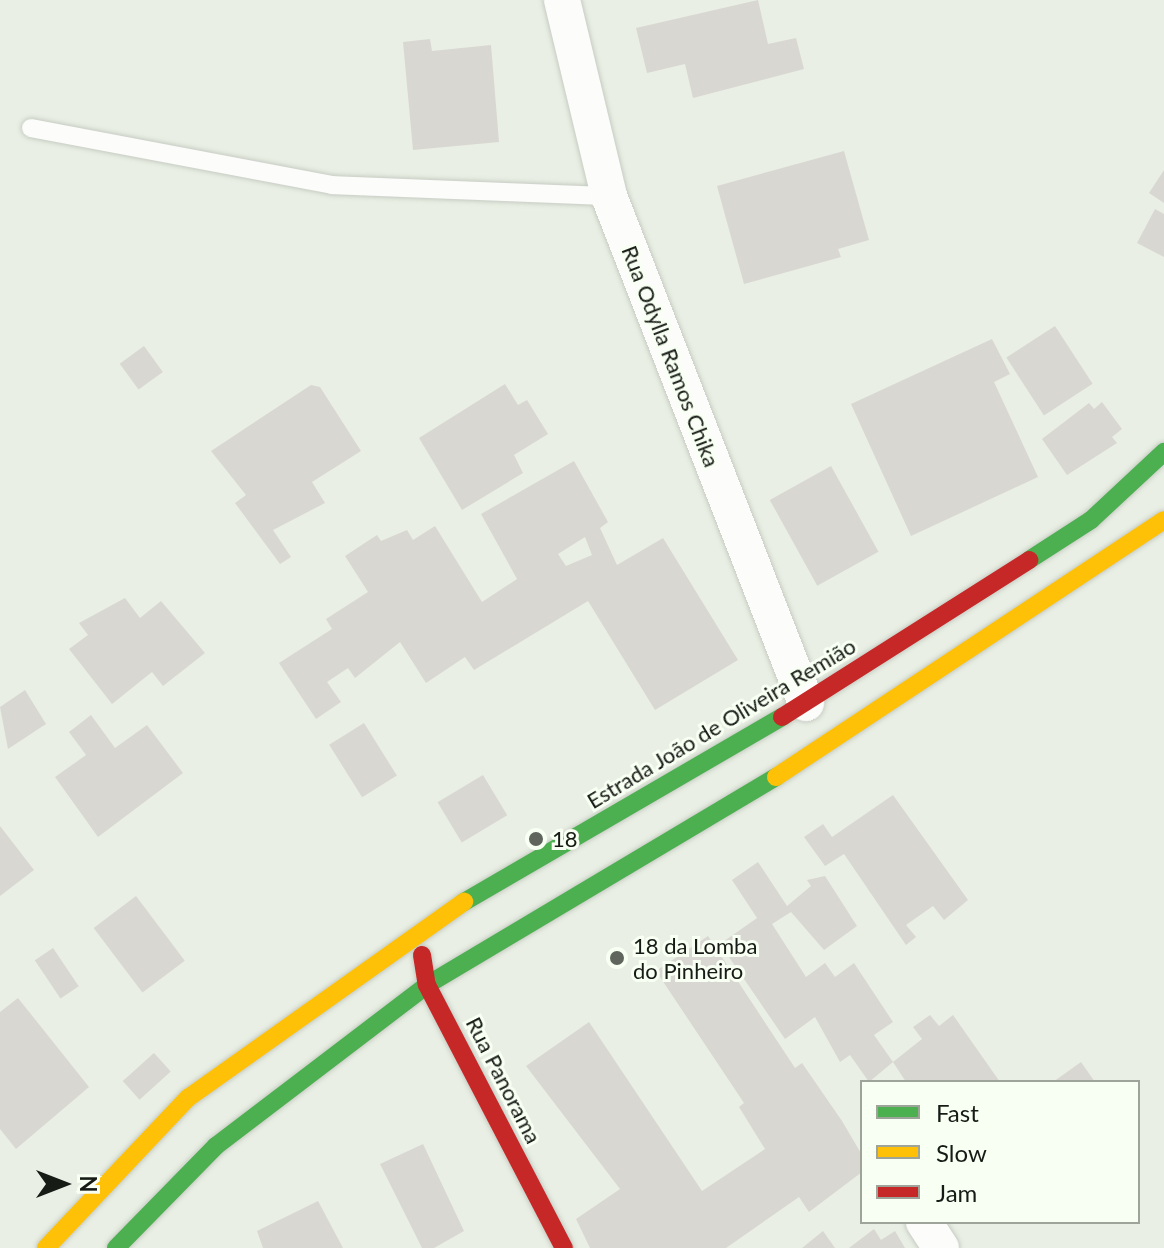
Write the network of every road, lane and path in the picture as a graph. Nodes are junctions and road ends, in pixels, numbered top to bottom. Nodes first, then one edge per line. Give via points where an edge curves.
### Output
1 (562, 0) edge
2 (31, 128) dead end
3 (609, 196) junction
4 (1164, 452) edge
5 (1164, 520) edge
6 (806, 703) junction
7 (417, 929) junction
8 (427, 985) junction
9 (925, 1224) edge
10 (46, 1248) edge
11 (116, 1248) edge
12 (564, 1248) edge
13 (941, 1248) edge

1 - 3 street, Rua Odylla Ramos Chika
2 - 3 lane via 332,185
3 - 6 street, Rua Odylla Ramos Chika
4 - 6 main road, Estrada João de Oliveira Remião via 1091,520
5 - 8 main road via 828,746
6 - 7 main road, Estrada João de Oliveira Remião
7 - 8 main road, Rua Panorama
7 - 10 main road, Estrada João de Oliveira Remião via 188,1098
8 - 11 main road via 216,1146
8 - 12 main road, Rua Panorama
9 - 13 street

